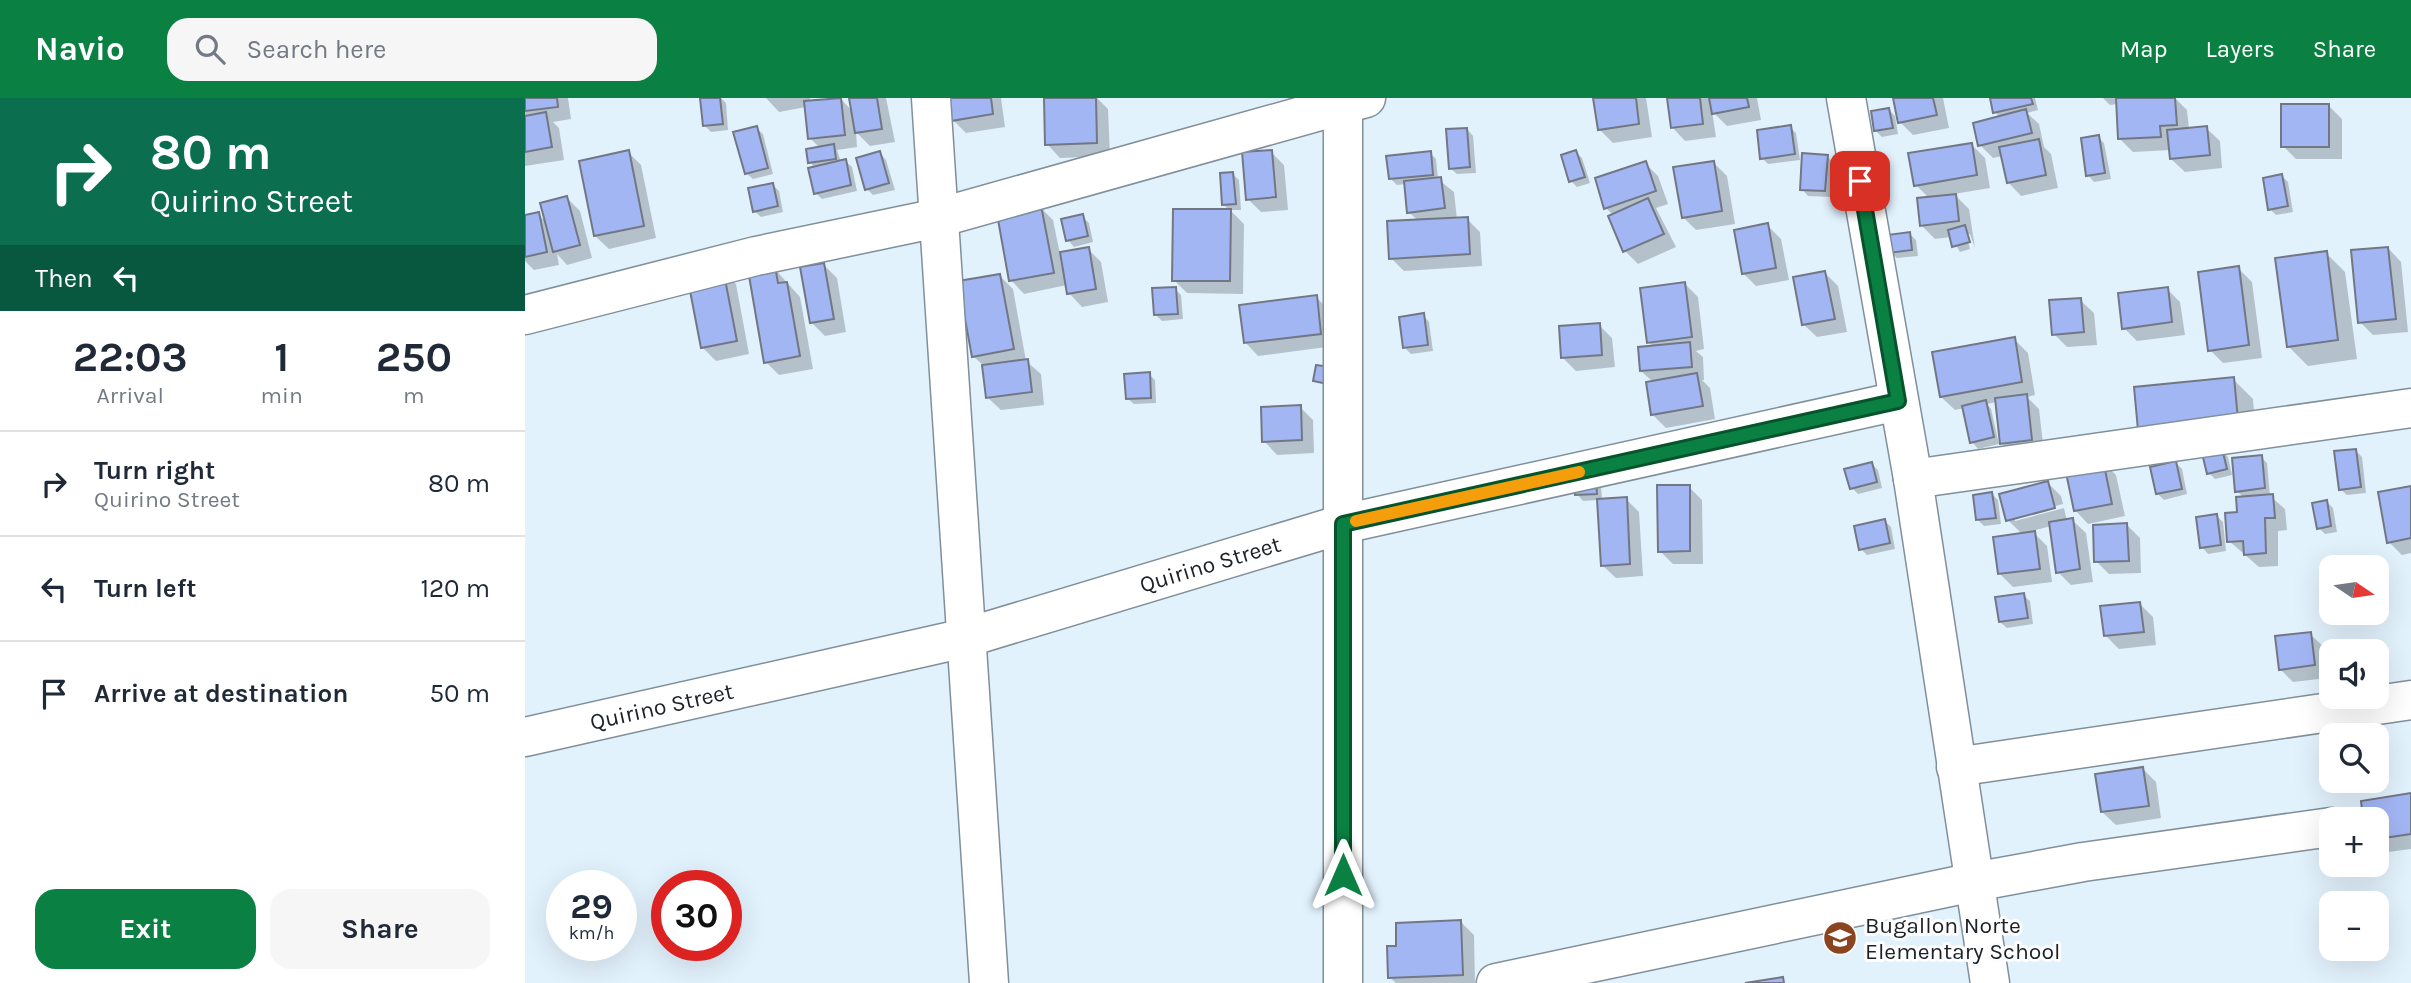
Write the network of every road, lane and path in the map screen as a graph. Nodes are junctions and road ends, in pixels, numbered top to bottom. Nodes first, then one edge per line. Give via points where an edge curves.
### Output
1 (931, 98) edge
2 (1846, 98) edge
3 (1351, 100) edge
4 (938, 218) junction
5 (525, 315) edge
6 (1898, 401) junction
7 (2411, 408) edge
8 (1913, 479) junction
9 (1343, 524) junction
10 (965, 638) junction
11 (2410, 700) edge
12 (525, 737) edge
13 (1956, 767) junction
14 (2319, 829) edge
15 (1974, 882) junction
16 (989, 983) edge
17 (1343, 983) edge
18 (1496, 983) edge
19 (1990, 983) edge

1 - 4 street
2 - 6 street
3 - 4 street
3 - 9 street
4 - 5 street via 756,257
4 - 10 street
6 - 8 street
6 - 9 street, Quirino Street
7 - 8 street
8 - 13 street
9 - 10 street, Quirino Street
9 - 17 street
10 - 12 street, Quirino Street
10 - 16 street
11 - 13 street
13 - 15 street
14 - 15 street
15 - 18 street
15 - 19 street

